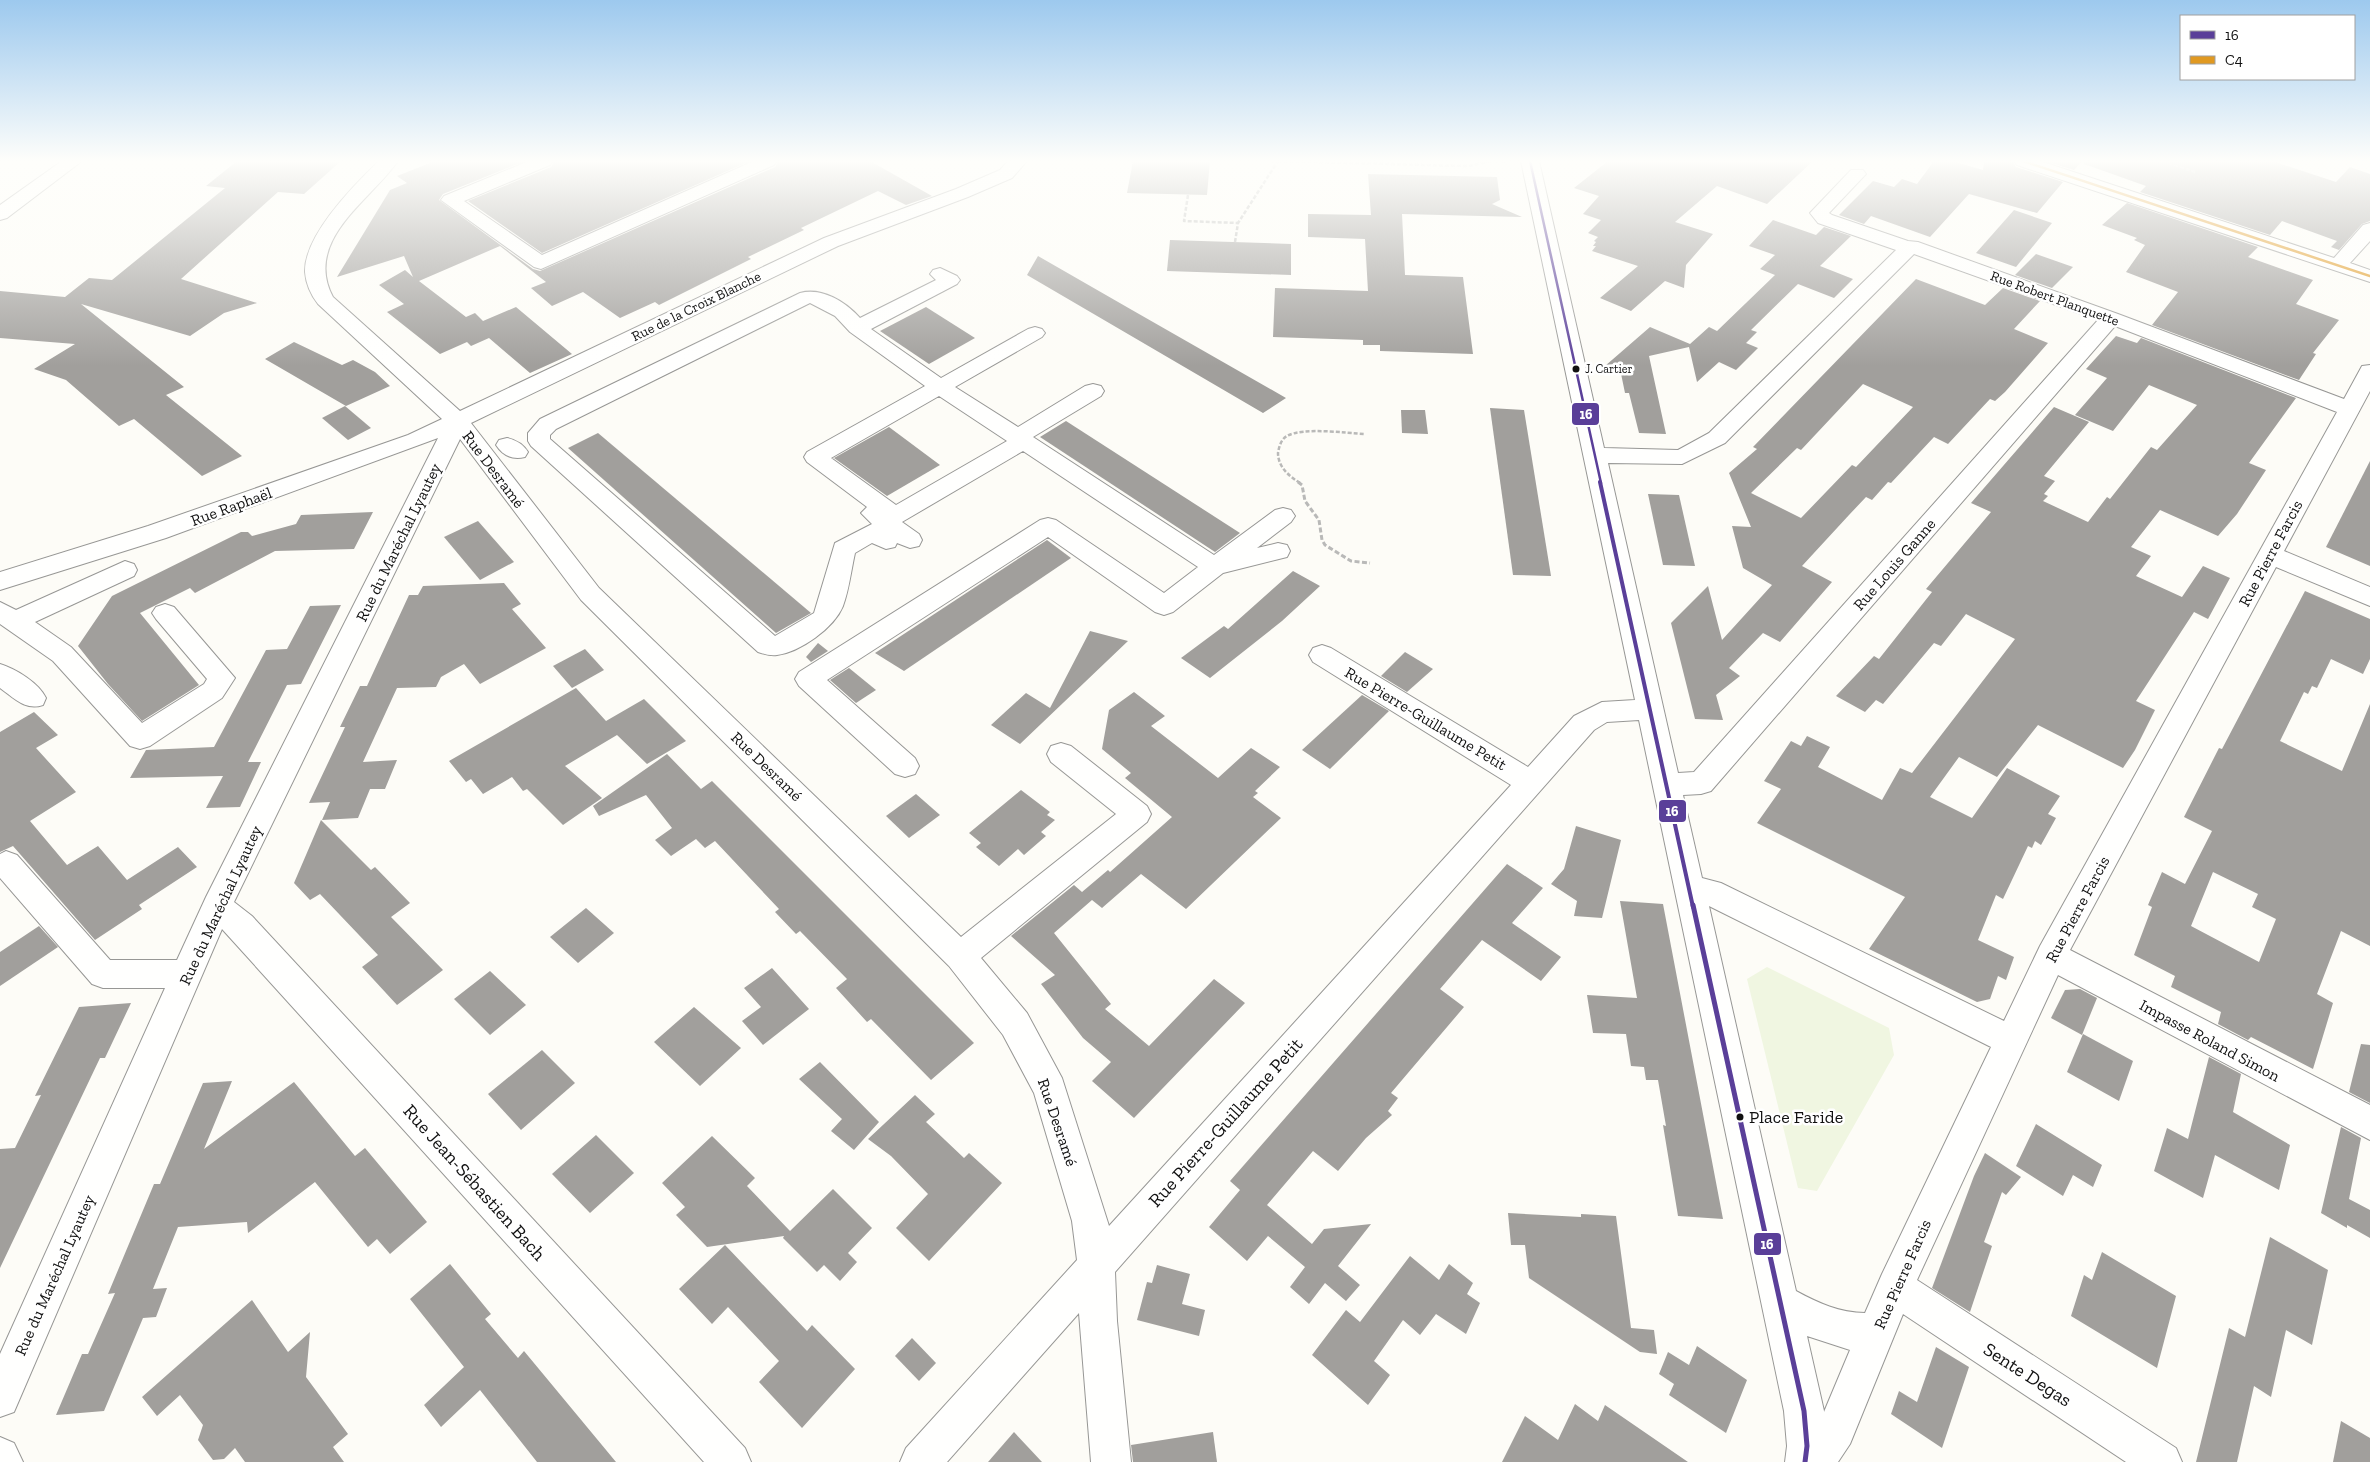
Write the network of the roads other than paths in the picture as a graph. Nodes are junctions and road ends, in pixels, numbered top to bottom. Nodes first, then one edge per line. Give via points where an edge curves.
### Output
1 (332, 229) edge
2 (492, 229) edge
3 (616, 229) edge
4 (865, 229) edge
5 (1545, 229) edge
6 (1855, 229) edge
7 (2229, 229) edge
8 (2370, 229) edge
9 (1909, 248) junction
10 (2338, 265) junction
11 (940, 274) dead end
12 (2370, 276) edge
13 (2111, 318) junction
14 (856, 328) junction
15 (1035, 333) dead end
16 (2370, 371) edge
17 (940, 387) junction
18 (1093, 391) dead end
19 (2350, 409) junction
20 (458, 421) junction
21 (1020, 439) junction
22 (1594, 455) junction
23 (812, 468) dead end
24 (1283, 516) dead end
25 (910, 540) dead end
26 (886, 541) dead end
27 (1278, 551) dead end
28 (2269, 554) junction
29 (1215, 567) junction
30 (125, 570) dead end
31 (0, 581) edge
32 (2370, 596) edge
33 (164, 613) dead end
34 (8, 616) edge
35 (1322, 655) dead end
36 (0, 674) edge
37 (33, 698) dead end
38 (1650, 709) junction
39 (1061, 754) dead end
40 (905, 766) dead end
41 (1530, 782) junction
42 (1667, 785) junction
43 (6, 864) dead end
44 (1690, 890) junction
45 (217, 906) junction
46 (960, 956) junction
47 (2051, 956) junction
48 (187, 974) junction
49 (2010, 1040) junction
50 (2370, 1123) edge
51 (1096, 1265) junction
52 (1895, 1287) junction
53 (1780, 1302) junction
54 (1875, 1332) junction
55 (0, 1398) edge
56 (0, 1458) edge
57 (3, 1462) edge
58 (731, 1462) edge
59 (920, 1462) edge
60 (1111, 1462) edge
61 (1805, 1462) edge
62 (1815, 1462) edge
63 (2162, 1462) edge

1 - 20 street, Rue Desramé via 322,244 315,266 316,285 325,300
2 - 3 street via 541,263
4 - 20 street, Rue de la Croix Blanche via 795,258
5 - 22 street
6 - 9 street, Rue Robert Planquette
7 - 10 street
8 - 10 street
9 - 13 street, Rue Robert Planquette via 1911,246
9 - 22 street via 1717,438 1682,457
10 - 12 street
11 - 14 street via 950,280
13 - 19 street, Rue Robert Planquette
13 - 42 street, Rue Louis Ganne via 1701,783
14 - 17 street
14 - 26 street via 852,320 818,297 807,297 548,424 539,433 539,440 767,645 788,642 823,619 830,606 844,549 873,532
15 - 17 street
16 - 19 street, Rue Pierre Farcis
17 - 21 street
17 - 21 street via 814,457 895,516
18 - 21 street
19 - 28 street, Rue Pierre Farcis
20 - 31 street, Rue Raphaël via 416,440 157,532
20 - 45 street, Rue du Maréchal Lyautey
20 - 46 street, Rue Desramé via 590,594
21 - 29 street
22 - 38 street
23 - 25 street
24 - 29 street
27 - 29 street
28 - 32 street
28 - 47 street, Rue Pierre Farcis
29 - 40 street via 1164,606 1048,526 806,670
30 - 34 street
33 - 34 street via 222,678 214,691 140,738 62,654
35 - 41 street, Rue Pierre-Guillaume Petit
36 - 37 street
38 - 41 street, Rue Pierre-Guillaume Petit via 1602,712 1584,723
38 - 42 street
39 - 46 street via 1137,814
41 - 51 street, Rue Pierre-Guillaume Petit
42 - 44 street
43 - 48 street via 103,974
44 - 49 street via 1710,892
44 - 53 street
45 - 48 street, Rue du Maréchal Lyautey
45 - 58 street, Rue Jean-Sébastien Bach via 241,926
46 - 51 street, Rue Desramé via 1015,1024 1050,1089 1090,1221
47 - 49 street, Rue Pierre Farcis
47 - 50 street, Impasse Roland Simon
48 - 55 street, Rue du Maréchal Lyautey
49 - 52 street, Rue Pierre Farcis
51 - 59 street, Rue Pierre-Guillaume Petit
51 - 60 street, Rue Desramé
52 - 54 street, Rue Pierre Farcis
52 - 63 street, Sente Degas
53 - 54 street via 1830,1327 1851,1332
53 - 61 street via 1804,1411
54 - 62 street, Rue Pierre Farcis via 1836,1430
56 - 57 street

